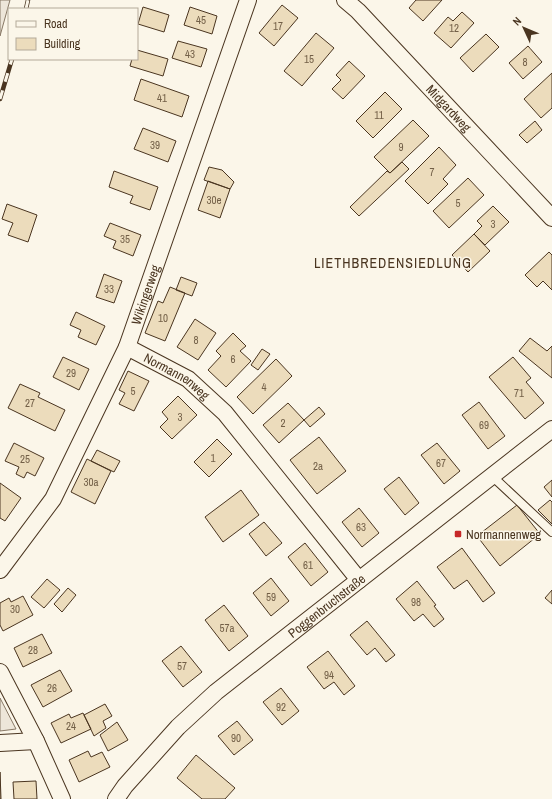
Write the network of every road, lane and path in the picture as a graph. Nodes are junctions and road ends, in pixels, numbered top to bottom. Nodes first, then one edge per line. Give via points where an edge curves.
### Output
1 (248, 0) edge
2 (345, 0) edge
3 (552, 218) edge
4 (127, 347) junction
5 (552, 429) edge
6 (492, 476) junction
7 (552, 532) edge
8 (0, 570) edge
9 (359, 580) junction
10 (0, 672) edge
11 (36, 741) junction
12 (0, 743) edge
13 (62, 799) edge
14 (116, 799) edge

1 - 4 street, Wikingerweg
2 - 3 street, Midgardweg
4 - 8 street, Wikingerweg via 53,499
4 - 9 street, Normannenweg via 188,379 225,413
5 - 6 street, Poggenbruchstraße
6 - 7 lane
6 - 9 street, Poggenbruchstraße
9 - 14 street, Poggenbruchstraße via 216,692 178,727
10 - 11 street
11 - 12 street
11 - 13 street

